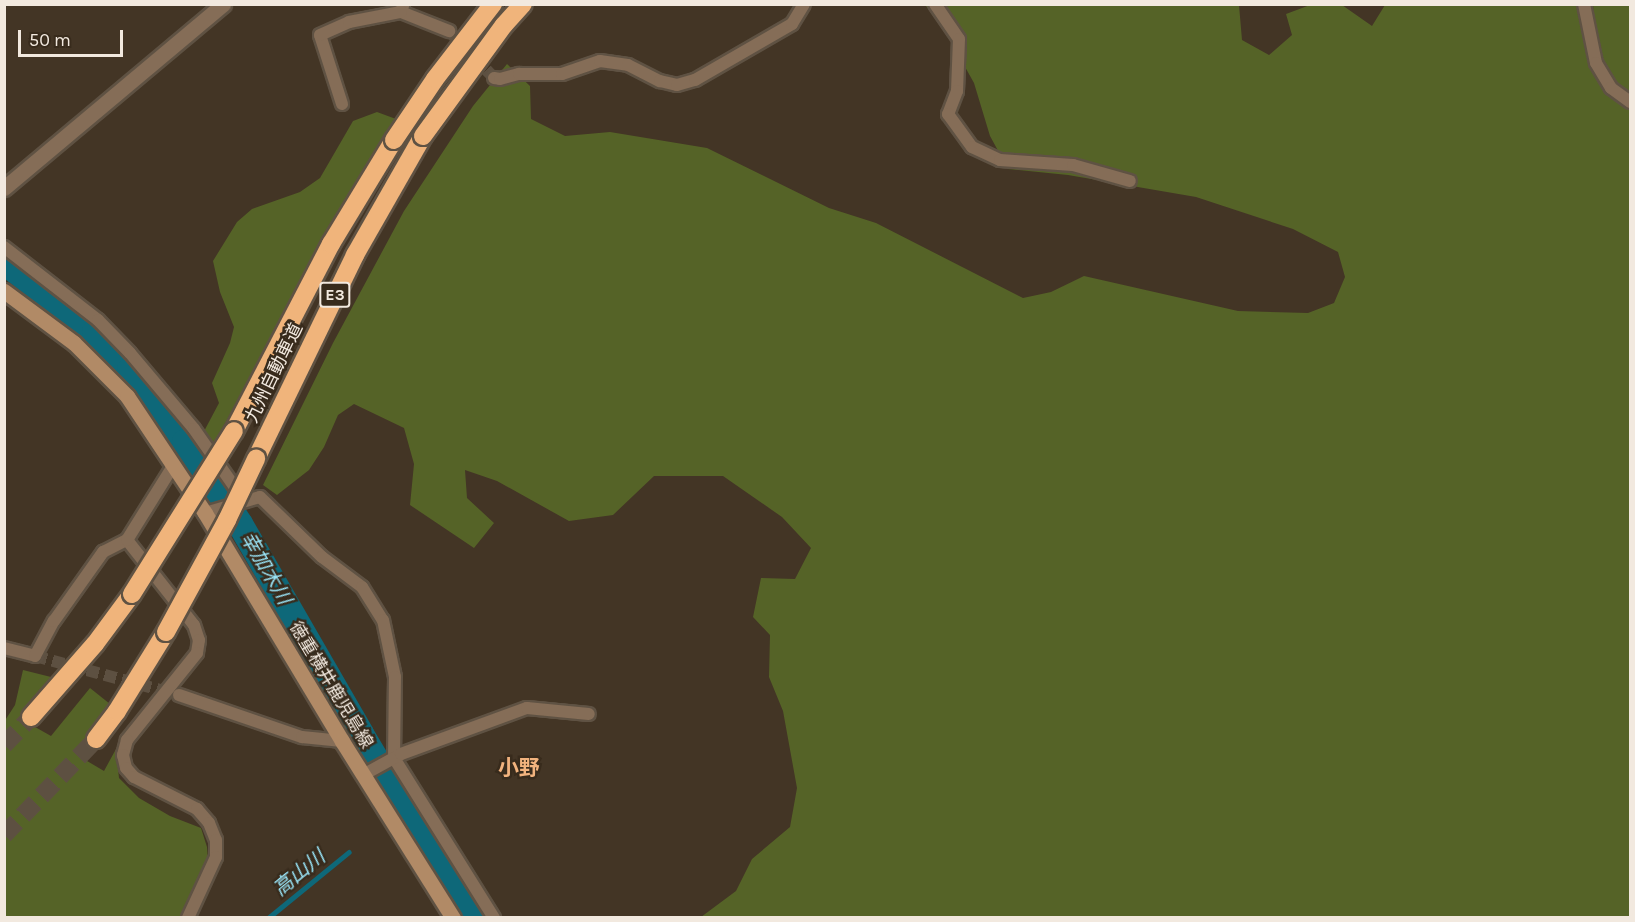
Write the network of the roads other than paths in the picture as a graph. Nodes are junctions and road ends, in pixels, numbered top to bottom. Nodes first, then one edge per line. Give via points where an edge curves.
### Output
1 (223, 4) edge
2 (494, 4) edge
3 (523, 4) edge
4 (804, 4) edge
5 (935, 4) edge
6 (1584, 4) edge
7 (402, 8) edge
8 (449, 31) tunnel mouth
9 (494, 78) dead end
10 (1630, 102) edge
11 (342, 104) dead end
12 (1130, 181) dead end
13 (4, 188) edge
14 (4, 247) edge
15 (4, 291) edge
16 (173, 466) junction
17 (239, 503) junction
18 (208, 512) junction
19 (127, 540) junction
20 (4, 648) edge
21 (179, 694) tunnel mouth
22 (589, 714) dead end
23 (31, 717) tunnel mouth
24 (96, 739) tunnel mouth
25 (342, 741) junction
26 (392, 759) junction
27 (363, 775) junction
28 (188, 918) edge
29 (453, 918) edge
30 (494, 918) edge

1 - 13 street
2 - 23 highway, 九州自動車道 / E3, bridge via 435,79 394,140 331,244 234,431 132,594 95,644
3 - 24 highway, 九州自動車道 / E3, bridge via 423,136 355,255 227,520 166,632
4 - 9 street via 792,24 695,80 677,85 628,65 600,61 562,74
5 - 12 street via 959,39 957,91 948,114 972,147 1000,160 1073,165
6 - 10 street via 1596,63 1611,88
7 - 8 street
7 - 11 street via 320,35
14 - 17 street via 98,320 130,353 194,429
15 - 16 main road, 徳重横井鹿児島線 via 74,343 108,374
16 - 18 main road, 徳重横井鹿児島線
16 - 19 street
17 - 18 street
17 - 26 street via 260,497 322,557 362,587 383,620 395,677
18 - 25 main road, 徳重横井鹿児島線
19 - 20 street via 103,552 54,621 35,656
19 - 28 street via 194,625 199,640 197,653 127,740 123,755 126,768 134,777 197,809 216,840 216,857
21 - 25 street via 302,737
22 - 26 street via 527,708
25 - 27 main road, 徳重横井鹿児島線
26 - 27 street
26 - 30 street
27 - 29 main road, 徳重横井鹿児島線

